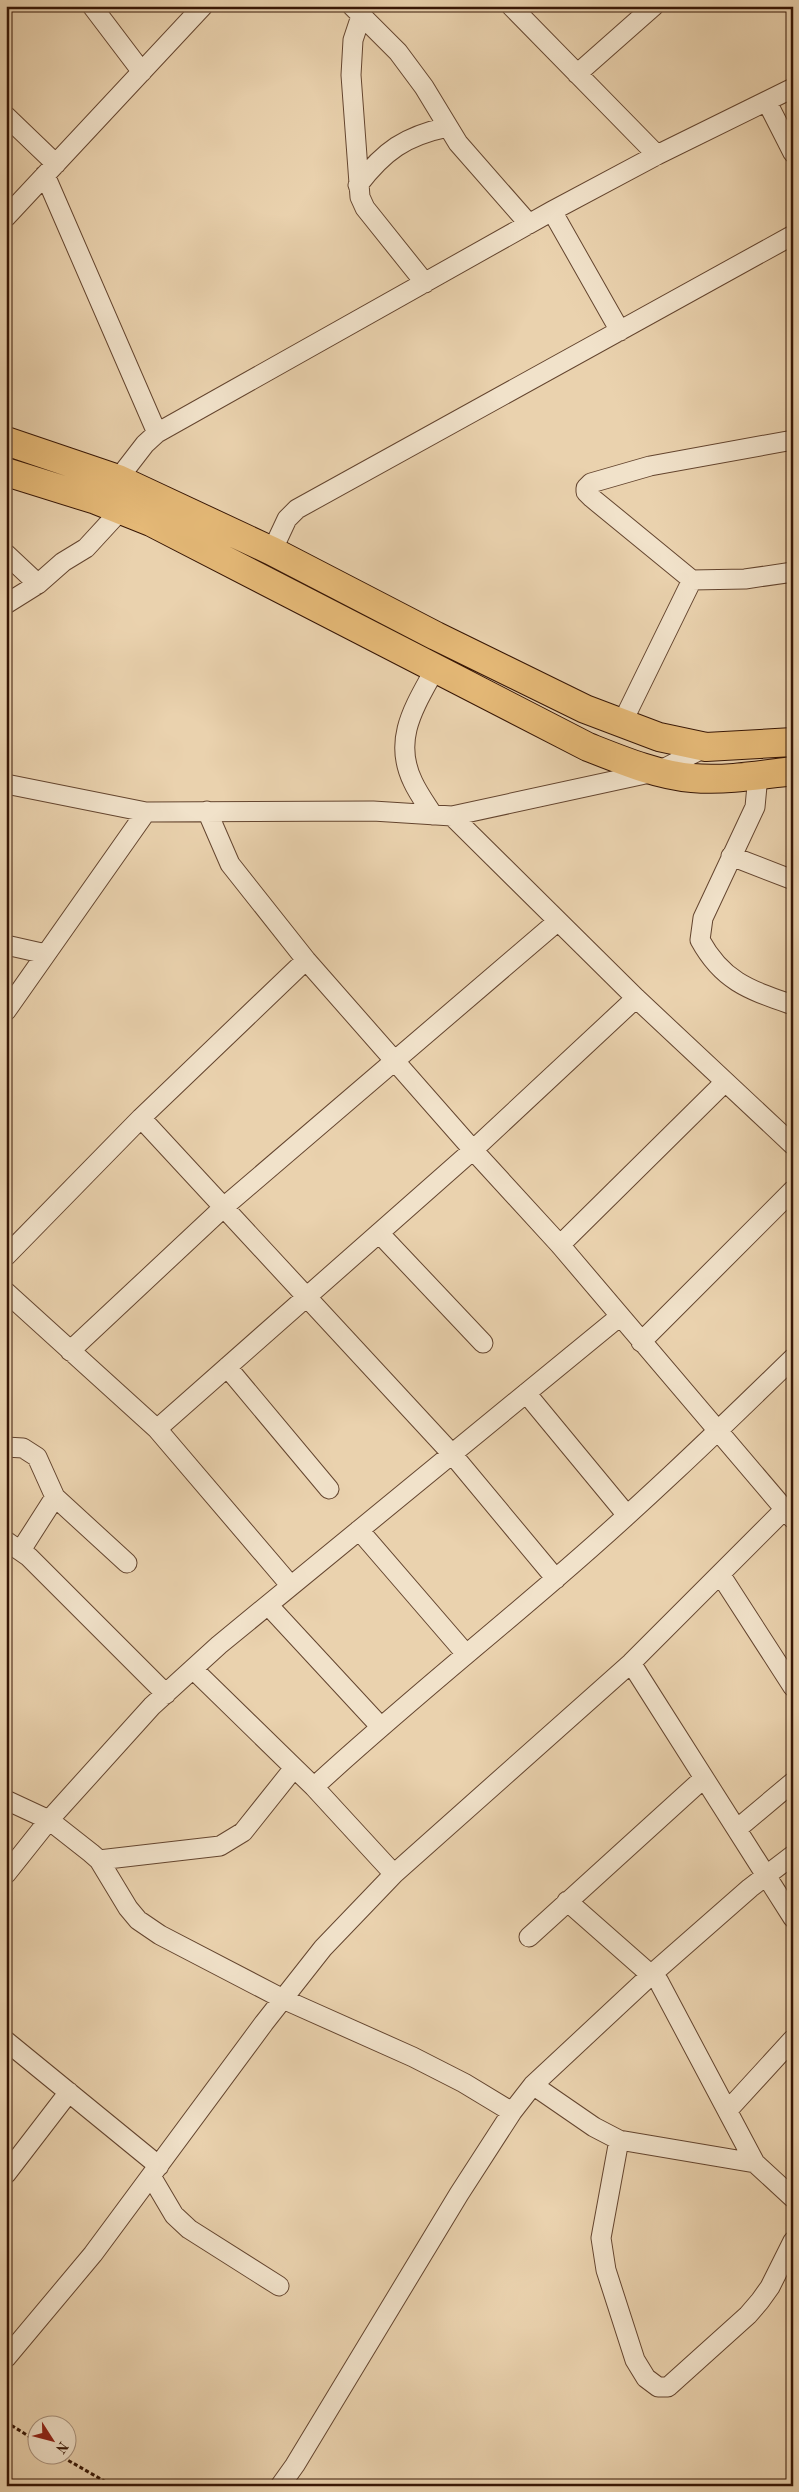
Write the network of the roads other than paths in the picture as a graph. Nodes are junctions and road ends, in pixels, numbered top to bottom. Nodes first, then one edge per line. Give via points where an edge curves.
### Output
1 (92, 6) edge
2 (203, 6) edge
3 (511, 6) edge
4 (654, 6) edge
5 (356, 11) edge
6 (142, 72) junction
7 (577, 74) junction
8 (793, 88) edge
9 (767, 102) junction
10 (6, 116) edge
11 (448, 127) junction
12 (793, 152) edge
13 (657, 155) junction
14 (51, 170) junction
15 (358, 185) junction
16 (552, 211) junction
17 (6, 216) edge
18 (528, 224) junction
19 (793, 235) edge
20 (425, 283) junction
21 (620, 331) junction
22 (157, 433) junction
23 (793, 440) edge
24 (6, 441) edge
25 (6, 472) edge
26 (118, 479) junction
27 (121, 510) junction
28 (272, 550) junction
29 (6, 554) edge
30 (793, 572) edge
31 (692, 580) junction
32 (38, 584) junction
33 (6, 604) edge
34 (435, 669) junction
35 (622, 723) junction
36 (793, 742) edge
37 (706, 747) junction
38 (659, 771) junction
39 (793, 771) edge
40 (758, 775) junction
41 (6, 784) edge
42 (207, 811) junction
43 (146, 812) junction
44 (433, 814) junction
45 (452, 816) junction
46 (731, 856) junction
47 (793, 880) edge
48 (558, 921) junction
49 (6, 945) edge
50 (46, 954) junction
51 (306, 960) junction
52 (636, 998) junction
53 (793, 1005) edge
54 (6, 1011) edge
55 (395, 1061) junction
56 (725, 1082) junction
57 (142, 1118) junction
58 (793, 1145) edge
59 (473, 1150) junction
60 (793, 1190) edge
61 (225, 1206) junction
62 (379, 1233) junction
63 (560, 1245) junction
64 (6, 1256) edge
65 (6, 1292) edge
66 (307, 1296) junction
67 (619, 1317) junction
68 (641, 1342) junction
69 (483, 1343) dead end
70 (70, 1350) junction
71 (793, 1358) edge
72 (227, 1367) junction
73 (526, 1393) junction
74 (157, 1429) junction
75 (717, 1432) junction
76 (6, 1447) edge
77 (452, 1454) junction
78 (329, 1489) dead end
79 (55, 1497) junction
80 (626, 1514) junction
81 (789, 1514) edge
82 (359, 1530) junction
83 (14, 1546) edge
84 (126, 1563) dead end
85 (720, 1574) junction
86 (556, 1579) junction
87 (290, 1586) junction
88 (268, 1605) junction
89 (466, 1654) junction
90 (631, 1663) junction
91 (193, 1669) junction
92 (793, 1687) edge
93 (166, 1694) junction
94 (380, 1726) junction
95 (294, 1768) junction
96 (704, 1778) junction
97 (793, 1782) edge
98 (314, 1787) junction
99 (6, 1800) edge
100 (49, 1820) junction
101 (737, 1829) junction
102 (793, 1855) edge
103 (99, 1860) junction
104 (6, 1874) edge
105 (394, 1874) junction
106 (766, 1876) junction
107 (567, 1901) junction
108 (793, 1918) edge
109 (529, 1937) dead end
110 (652, 1974) junction
111 (283, 1999) junction
112 (793, 2038) edge
113 (6, 2041) edge
114 (533, 2085) junction
115 (68, 2092) junction
116 (728, 2110) junction
117 (512, 2112) junction
118 (619, 2140) junction
119 (756, 2163) junction
120 (8, 2167) edge
121 (155, 2171) junction
122 (793, 2198) edge
123 (793, 2241) edge
124 (279, 2286) dead end
125 (6, 2358) edge
126 (280, 2486) edge

1 - 6 street
2 - 6 street
3 - 7 street
4 - 7 street
5 - 11 street via 409,66
5 - 15 street via 351,75
6 - 14 street
7 - 13 street
8 - 9 street
9 - 12 street
9 - 13 street
10 - 14 street
11 - 15 street via 426,132 391,149
11 - 18 street
13 - 16 street
14 - 17 street
14 - 22 street
15 - 20 street via 365,208
16 - 18 street
16 - 21 street
18 - 20 street
19 - 21 street
20 - 22 street
21 - 28 street via 296,509 287,519
22 - 26 street
23 - 31 street via 650,466 586,488 592,498
24 - 26 main road
25 - 27 main road
26 - 28 main road
27 - 32 street via 86,548 63,562
27 - 34 main road via 151,522
28 - 35 main road via 436,636 585,709
29 - 32 street
30 - 31 street via 725,580
31 - 35 street
32 - 33 street
34 - 38 main road via 588,747
34 - 44 street via 409,716 405,742 406,764 412,782
35 - 37 main road via 659,737
36 - 37 main road
37 - 38 street
38 - 40 main road via 692,778
38 - 45 street
39 - 40 main road
40 - 46 street via 754,807
41 - 43 street
42 - 43 street
42 - 44 street
42 - 51 street via 230,864
43 - 50 street
44 - 45 street
45 - 48 street
46 - 47 street
46 - 53 street via 703,918 700,940 720,969 733,980 745,988
48 - 52 street
48 - 55 street
49 - 50 street
50 - 54 street
51 - 55 street
51 - 57 street
52 - 56 street
52 - 59 street
55 - 59 street
55 - 61 street
56 - 58 street
56 - 63 street
57 - 61 street
57 - 64 street
59 - 62 street
59 - 63 street
60 - 68 street
61 - 66 street
61 - 70 street
62 - 66 street
62 - 69 street
63 - 67 street
65 - 70 street
66 - 72 street
66 - 77 street
67 - 68 street
67 - 73 street
68 - 75 street
70 - 74 street
71 - 75 street
72 - 74 street
72 - 78 street
73 - 77 street
73 - 80 street
74 - 87 street
75 - 80 street
75 - 81 street
76 - 79 street via 23,1448 37,1457
77 - 82 street
77 - 86 street
79 - 83 street
79 - 84 street
80 - 86 street
81 - 85 street
82 - 87 street
82 - 89 street
83 - 93 street
85 - 90 street
85 - 92 street
86 - 89 street
87 - 88 street
88 - 91 street
88 - 94 street
89 - 94 street
90 - 96 street
90 - 105 street
91 - 93 street
91 - 95 street
93 - 100 street
94 - 98 street
95 - 98 street
95 - 103 street via 233,1840 220,1846
96 - 101 street
96 - 107 street
97 - 101 street
98 - 105 street
99 - 100 street
100 - 103 street
100 - 104 street
101 - 106 street
102 - 106 street
103 - 111 street via 128,1908 144,1924
105 - 111 street via 323,1948
106 - 108 street
106 - 110 street
107 - 109 street
107 - 110 street
110 - 114 street
110 - 116 street
111 - 117 street via 413,2057
111 - 121 street
112 - 116 street
113 - 115 street
114 - 117 street
114 - 118 street via 594,2128
115 - 120 street
115 - 121 street
116 - 119 street
117 - 126 street
118 - 119 street
118 - 123 street via 602,2238 606,2270 635,2360 646,2378 658,2387 668,2387 748,2315 770,2287
119 - 122 street
121 - 124 street via 174,2215 188,2229
121 - 125 street via 93,2254

